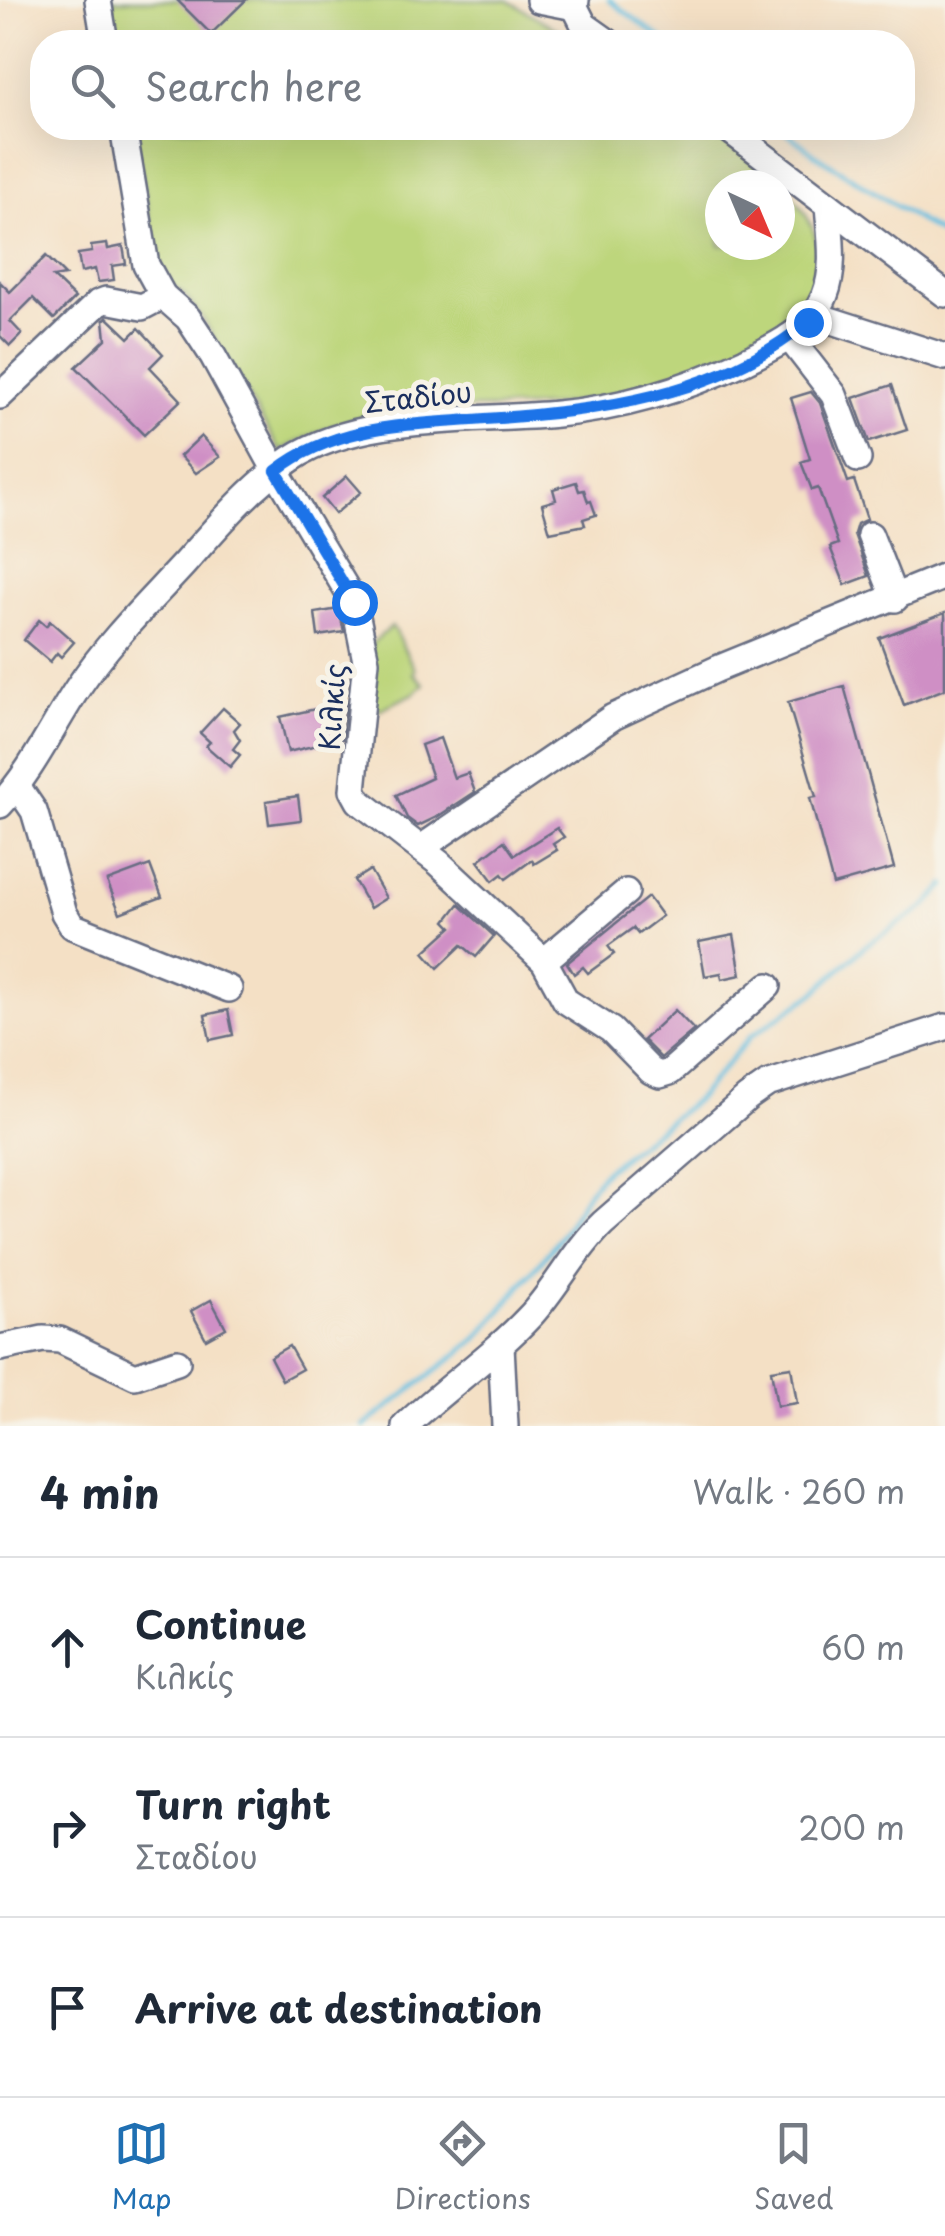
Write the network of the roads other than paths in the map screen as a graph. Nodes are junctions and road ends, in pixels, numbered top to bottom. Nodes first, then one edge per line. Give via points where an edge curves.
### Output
1 (98, 0) edge
2 (539, 0) edge
3 (575, 4) edge
4 (103, 30) edge
5 (591, 30) edge
6 (125, 140) edge
7 (743, 140) edge
8 (828, 205) junction
9 (945, 294) edge
10 (163, 296) junction
11 (814, 315) junction
12 (788, 337) junction
13 (945, 356) edge
14 (0, 396) edge
15 (858, 460) dead end
16 (276, 471) junction
17 (870, 535) dead end
18 (945, 576) edge
19 (895, 598) junction
20 (8, 796) edge
21 (421, 848) junction
22 (626, 892) dead end
23 (544, 962) junction
24 (768, 986) dead end
25 (229, 989) dead end
26 (945, 1027) edge
27 (501, 1345) junction
28 (0, 1348) edge
29 (176, 1362) dead end
30 (405, 1426) edge
31 (505, 1426) edge

1 - 4 street
2 - 3 street
3 - 5 street
6 - 10 street, Κιλκίς via 146,265
7 - 8 street
8 - 9 street
8 - 11 street via 830,275
10 - 14 street via 142,307 98,303
10 - 16 street, Κιλκίς via 188,318 213,356
11 - 12 street, Σταδίου
11 - 13 street
12 - 15 street via 834,395
12 - 16 street, Σταδίου via 722,372 638,401 370,429 310,448
16 - 20 street, Σταδίου via 108,647
16 - 21 street, Κιλκίς via 358,614 366,676 354,794
17 - 19 street
18 - 19 street
19 - 21 street via 613,717
20 - 25 street via 34,812 72,926
21 - 23 street, Κιλκίς
22 - 23 street
23 - 24 street, Κιλκίς via 566,1001 611,1030 660,1075
26 - 27 street via 777,1079 747,1098 602,1223
27 - 30 street
27 - 31 street
28 - 29 street via 60,1340 135,1376

